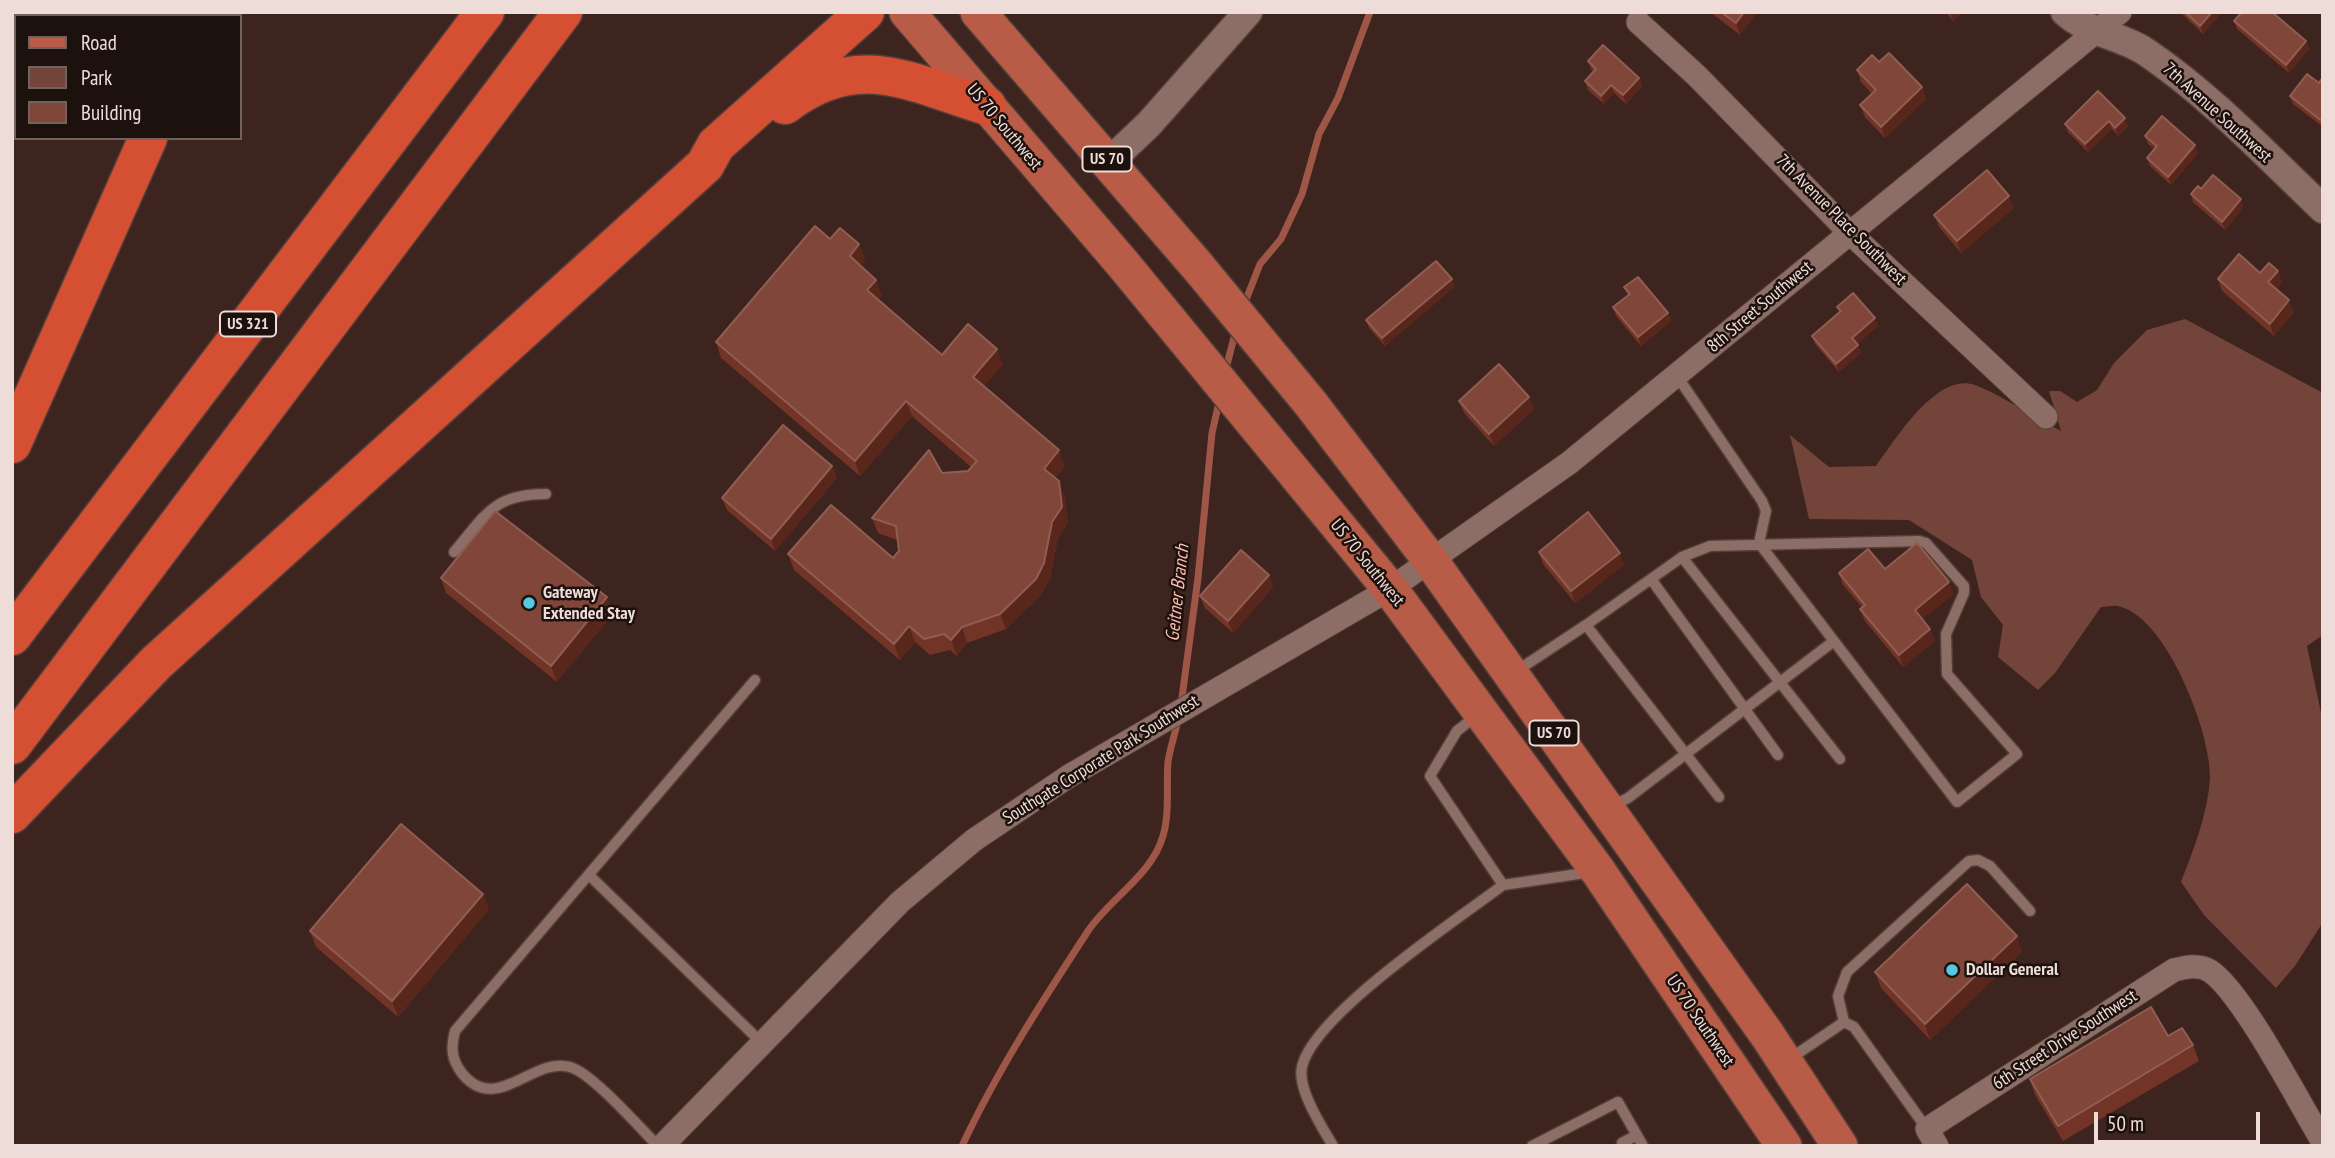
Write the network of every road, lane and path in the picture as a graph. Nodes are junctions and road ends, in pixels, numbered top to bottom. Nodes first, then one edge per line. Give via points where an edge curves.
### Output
1 (485, 12) edge
2 (563, 12) edge
3 (864, 12) edge
4 (907, 12) edge
5 (978, 12) edge
6 (1248, 12) edge
7 (2065, 12) edge
8 (2120, 12) edge
9 (1638, 22) dead end
10 (2096, 32) junction
11 (987, 106) junction
12 (147, 140) edge
13 (1109, 162) junction
14 (705, 165) junction
15 (2323, 209) edge
16 (1850, 233) junction
17 (1677, 376) junction
18 (2046, 417) dead end
19 (12, 444) edge
20 (546, 494) dead end
21 (1759, 543) junction
22 (454, 552) dead end
23 (1682, 557) junction
24 (1430, 560) junction
25 (1651, 579) junction
26 (1390, 589) junction
27 (1586, 625) junction
28 (12, 636) edge
29 (1834, 641) junction
30 (1512, 674) junction
31 (755, 680) dead end
32 (1780, 682) junction
33 (1744, 709) junction
34 (1482, 711) junction
35 (12, 745) edge
36 (1686, 754) junction
37 (1778, 755) dead end
38 (1840, 759) dead end
39 (1719, 797) dead end
40 (1607, 809) junction
41 (12, 814) edge
42 (1598, 871) junction
43 (589, 875) junction
44 (1503, 885) junction
45 (2030, 911) dead end
46 (1844, 1022) junction
47 (762, 1043) junction
48 (1786, 1062) junction
49 (1637, 1135) junction
50 (1932, 1137) edge
51 (1546, 1142) edge
52 (2323, 1142) edge
53 (1622, 1143) dead end
54 (660, 1146) edge
55 (1333, 1146) edge
56 (1532, 1146) edge
57 (1643, 1146) edge
58 (1784, 1146) edge
59 (1840, 1146) edge

1 - 28 highway, US 321
2 - 35 highway
3 - 14 highway via 716,145
4 - 11 main road, US 70 Southwest / US 70
5 - 13 main road, US 70
6 - 13 street via 1149,124
7 - 10 street, 7th Avenue Southwest
8 - 10 street, 8th Street Southwest
9 - 16 street, 7th Avenue Place Southwest
10 - 15 street, 7th Avenue Southwest via 2143,49 2178,75
10 - 16 street, 8th Street Southwest
11 - 14 highway via 897,76 845,75 793,99 726,156
11 - 26 main road, US 70 Southwest / US 70
12 - 19 highway
13 - 24 main road, US 70 via 1311,404
14 - 41 highway via 156,663
16 - 17 street, 8th Street Southwest
16 - 18 street, 7th Avenue Place Southwest
17 - 21 lane via 1762,501 1766,511
17 - 24 street, 8th Street Southwest via 1569,463
20 - 22 lane via 501,500
21 - 23 lane via 1716,544
21 - 29 lane
21 - 29 lane via 1919,541 1931,547 1964,586 1946,634 1947,674 2015,751 2014,759 1957,802
23 - 25 lane
23 - 32 lane
24 - 26 street, 8th Street Southwest
24 - 30 main road, US 70
25 - 27 lane
25 - 33 lane
26 - 34 main road, US 70 Southwest / US 70
26 - 47 street, Southgate Corporate Park Southwest via 1069,776 974,840 900,902
27 - 30 lane
27 - 36 lane
29 - 32 lane
30 - 40 main road, US 70
31 - 43 lane
32 - 33 lane
32 - 38 lane
33 - 36 lane
33 - 37 lane
34 - 42 main road, US 70 Southwest / US 70
34 - 44 lane via 1457,730 1430,776
36 - 39 lane
36 - 40 lane
40 - 48 main road, US 70
42 - 44 lane
42 - 58 main road, US 70 Southwest / US 70
43 - 47 lane
43 - 54 lane via 455,1031 454,1061 464,1075 490,1088 519,1083 540,1068 572,1067
44 - 55 lane via 1346,1007 1312,1042 1301,1069 1310,1107
45 - 46 lane via 1990,866 1978,860 1969,862 1847,972 1838,996
46 - 48 lane
46 - 50 lane via 1863,1035
47 - 54 street, Southgate Corporate Park Southwest
48 - 59 main road, US 70
49 - 51 lane via 1618,1101
49 - 53 lane
49 - 57 lane
50 - 52 street, 6th Street Drive Southwest via 2174,970 2191,966 2208,970 2232,992
51 - 56 lane

